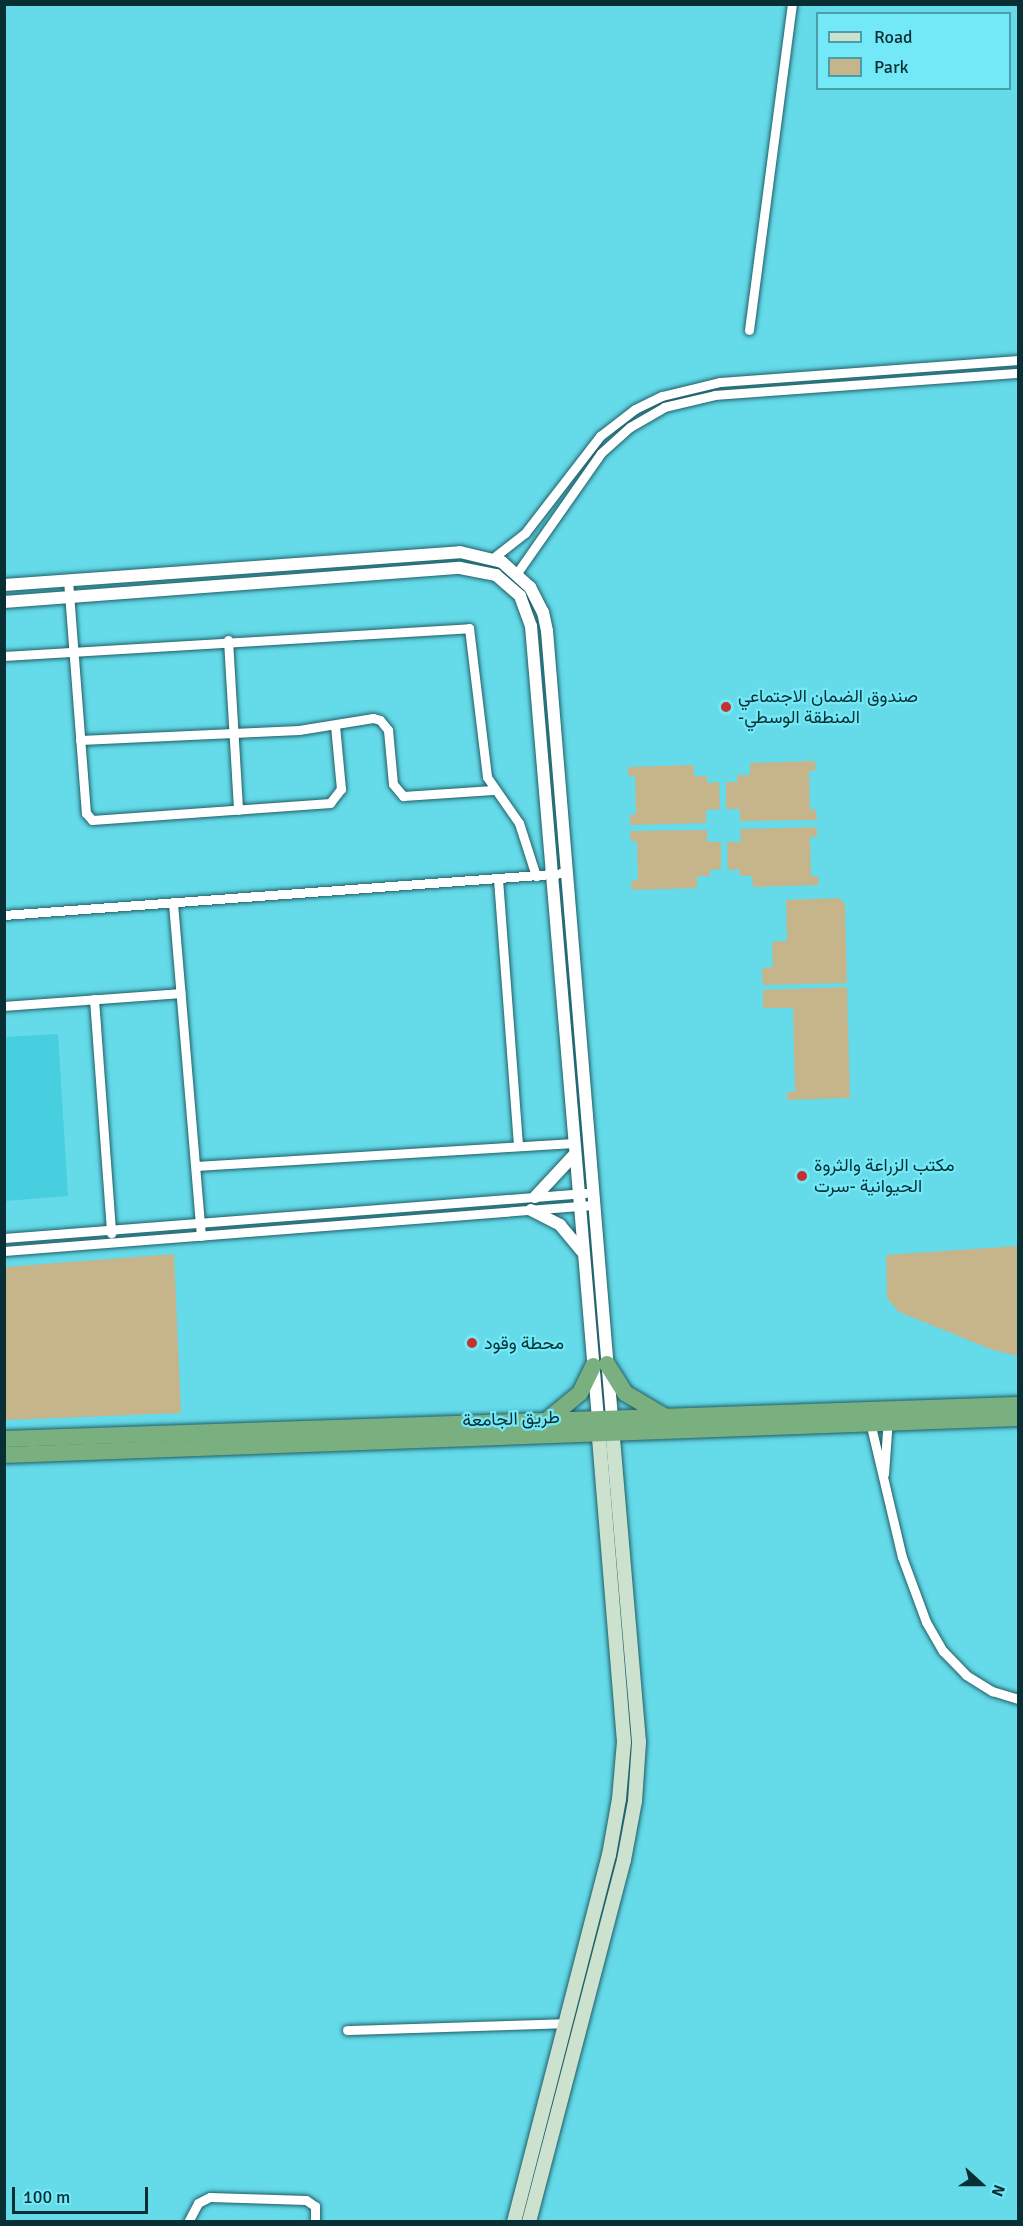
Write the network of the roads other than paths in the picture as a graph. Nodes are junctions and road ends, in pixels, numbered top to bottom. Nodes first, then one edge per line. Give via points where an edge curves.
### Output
1 (792, 4) edge
2 (749, 330) dead end
3 (1018, 360) edge
4 (1018, 373) edge
5 (493, 558) junction
6 (488, 572) junction
7 (518, 573) junction
8 (68, 580) junction
9 (4, 585) edge
10 (536, 595) junction
11 (69, 597) junction
12 (522, 601) junction
13 (4, 602) edge
14 (228, 640) junction
15 (73, 651) junction
16 (4, 656) edge
17 (335, 725) junction
18 (234, 730) junction
19 (80, 740) junction
20 (493, 790) junction
21 (238, 810) junction
22 (565, 873) junction
23 (552, 875) junction
24 (536, 876) junction
25 (498, 879) junction
26 (173, 903) junction
27 (4, 915) edge
28 (181, 993) junction
29 (94, 999) junction
30 (4, 1006) edge
31 (518, 1144) junction
32 (573, 1149) junction
33 (195, 1166) junction
34 (577, 1193) junction
35 (535, 1197) junction
36 (591, 1199) junction
37 (578, 1207) junction
38 (531, 1210) junction
39 (200, 1223) junction
40 (111, 1230) junction
41 (201, 1236) junction
42 (4, 1238) edge
43 (112, 1243) junction
44 (4, 1251) edge
45 (582, 1251) junction
46 (600, 1365) junction
47 (1018, 1405) edge
48 (888, 1416) junction
49 (667, 1417) junction
50 (870, 1417) junction
51 (1018, 1418) edge
52 (546, 1421) junction
53 (605, 1427) junction
54 (443, 1433) junction
55 (4, 1439) edge
56 (156, 1442) junction
57 (4, 1455) edge
58 (883, 1485) junction
59 (1018, 1699) edge
60 (566, 2023) junction
61 (347, 2030) dead end
62 (188, 2222) edge
63 (315, 2222) edge
64 (514, 2222) edge
65 (529, 2222) edge

1 - 2 street
3 - 5 street via 720,382 662,396 635,409 600,436 525,533
4 - 7 street via 729,393 664,408 630,427 601,453
5 - 6 street
5 - 7 street
5 - 8 street via 460,552
6 - 11 street via 460,568
6 - 12 street via 509,584
7 - 10 street
8 - 9 street
8 - 11 street
10 - 12 street
10 - 22 street via 547,631
11 - 13 street
11 - 15 street
12 - 23 street via 531,626
14 - 15 street
14 - 18 street
14 - 20 street via 469,628 486,771
15 - 16 street
15 - 19 street
17 - 18 street
17 - 20 street via 373,718 384,723 389,734 393,784 403,796
17 - 21 street via 341,785 336,799
18 - 19 street
18 - 21 street
19 - 21 street via 86,813 92,820
20 - 24 street via 519,823
22 - 23 street
22 - 36 street
23 - 24 street
23 - 32 street
24 - 25 street
25 - 26 street
25 - 31 street
26 - 27 street
26 - 28 street
28 - 29 street
28 - 33 street
29 - 30 street
29 - 40 street
31 - 32 street
31 - 33 street
32 - 34 street
32 - 35 street
33 - 39 street
34 - 35 street
34 - 36 street
34 - 37 street
35 - 39 street
36 - 37 street
36 - 46 street
37 - 38 street
37 - 45 street
38 - 41 street
38 - 45 street via 560,1226
39 - 40 street
39 - 41 street
40 - 42 street
40 - 43 street
41 - 43 street
43 - 44 street
45 - 46 street
46 - 49 highway via 625,1393
46 - 52 highway via 572,1403
46 - 53 street
47 - 48 highway, طريق الجامعة
48 - 50 highway, طريق الجامعة
48 - 51 highway, طريق الجامعة
48 - 58 street
49 - 50 highway, طريق الجامعة
49 - 53 highway, طريق الجامعة
50 - 53 highway, طريق الجامعة
50 - 58 street
52 - 53 highway, طريق الجامعة
52 - 54 highway, طريق الجامعة
53 - 54 highway, طريق الجامعة
53 - 60 main road via 624,1742 611,1846
53 - 65 main road via 639,1742 635,1801 624,1860
54 - 56 highway, طريق الجامعة
55 - 56 highway, طريق الجامعة
56 - 57 highway, طريق الجامعة
58 - 59 street via 913,1593 943,1651 966,1676 992,1691
60 - 61 street
60 - 64 main road
62 - 63 street via 198,2204 210,2197 306,2200 315,2206

